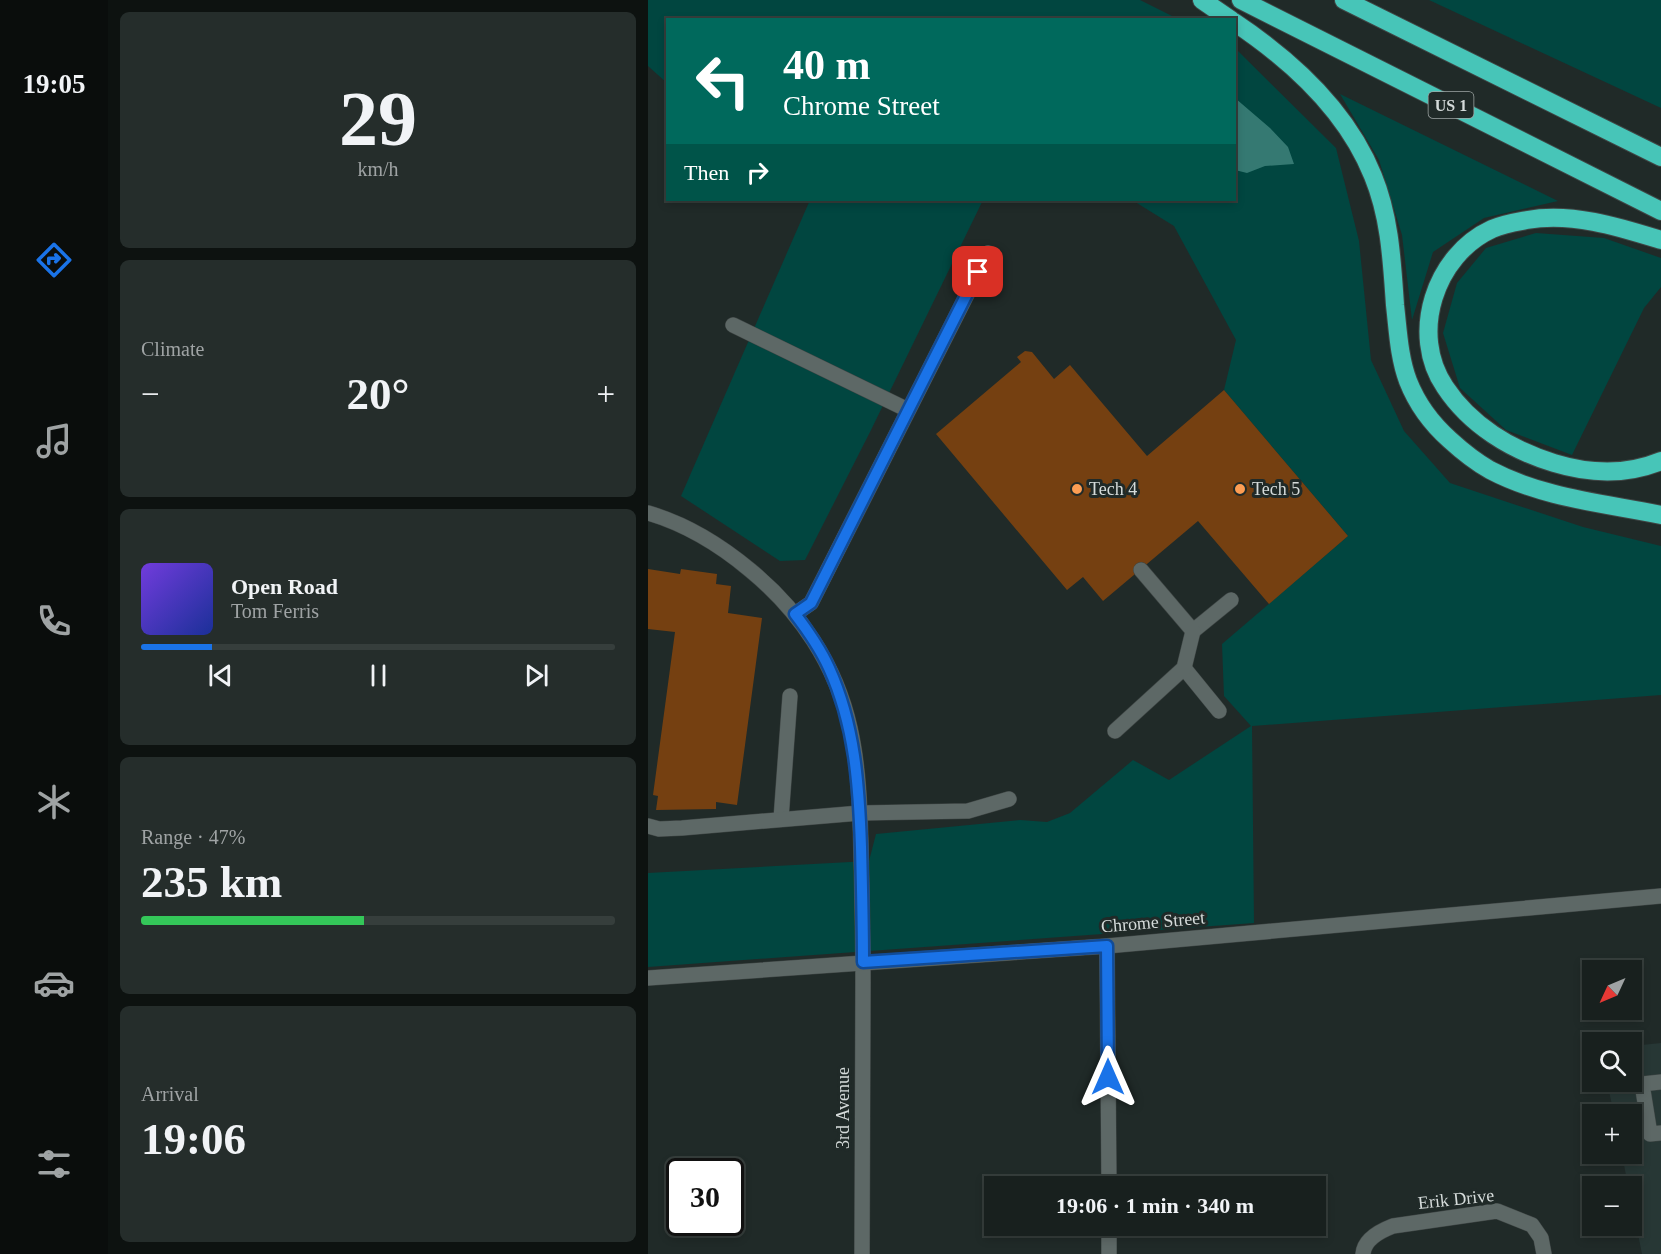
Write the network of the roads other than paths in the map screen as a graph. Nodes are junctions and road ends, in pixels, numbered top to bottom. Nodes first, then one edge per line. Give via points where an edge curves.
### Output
1 (1202, 0) edge
2 (1241, 0) edge
3 (1344, 0) edge
4 (1228, 18) edge
5 (1236, 24) edge
6 (1661, 157) edge
7 (1661, 211) edge
8 (1661, 240) edge
9 (988, 253) dead end
10 (733, 326) dead end
11 (908, 410) junction
12 (1661, 460) edge
13 (648, 513) edge
14 (1661, 515) edge
15 (1141, 570) dead end
16 (1232, 600) dead end
17 (795, 614) junction
18 (1193, 631) junction
19 (1184, 668) junction
20 (790, 696) dead end
21 (1219, 711) dead end
22 (1115, 731) dead end
23 (1008, 800) dead end
24 (860, 813) junction
25 (780, 819) junction
26 (648, 826) edge
27 (1661, 896) edge
28 (1107, 946) junction
29 (863, 962) junction
30 (648, 978) edge
31 (1661, 1082) edge
32 (1661, 1133) edge
33 (1109, 1176) edge
34 (1109, 1236) edge
35 (862, 1254) edge
36 (1109, 1254) edge
37 (1363, 1254) edge
38 (1544, 1254) edge

1 - 4 highway
2 - 7 highway, US 1
3 - 6 highway, US 1
5 - 14 highway via 1312,86 1341,121 1373,176 1389,236 1402,363 1428,417 1455,445 1488,469 1527,486
8 - 12 highway via 1604,224 1559,219 1530,219 1493,229 1453,260 1435,291 1428,324 1434,366 1444,386 1477,423 1521,452 1567,467 1606,472
9 - 11 street
10 - 11 street
11 - 17 street via 811,603
13 - 17 street, 3rd Avenue via 696,532 726,551 763,580
15 - 18 street
16 - 18 street
17 - 24 street, 3rd Avenue via 819,648 843,704 854,753
18 - 19 street
19 - 21 street
19 - 22 street
20 - 25 street
23 - 24 street via 968,811
24 - 25 street
24 - 29 street, 3rd Avenue
25 - 26 street via 682,828
27 - 28 street, Chrome Street
28 - 29 street, Chrome Street
28 - 33 street
29 - 30 street, Chrome Street
29 - 35 street, 3rd Avenue
31 - 32 street via 1642,1084 1650,1134
34 - 36 street
37 - 38 street, Erik Drive via 1363,1248 1374,1235 1393,1226 1497,1211 1532,1225 1541,1238

